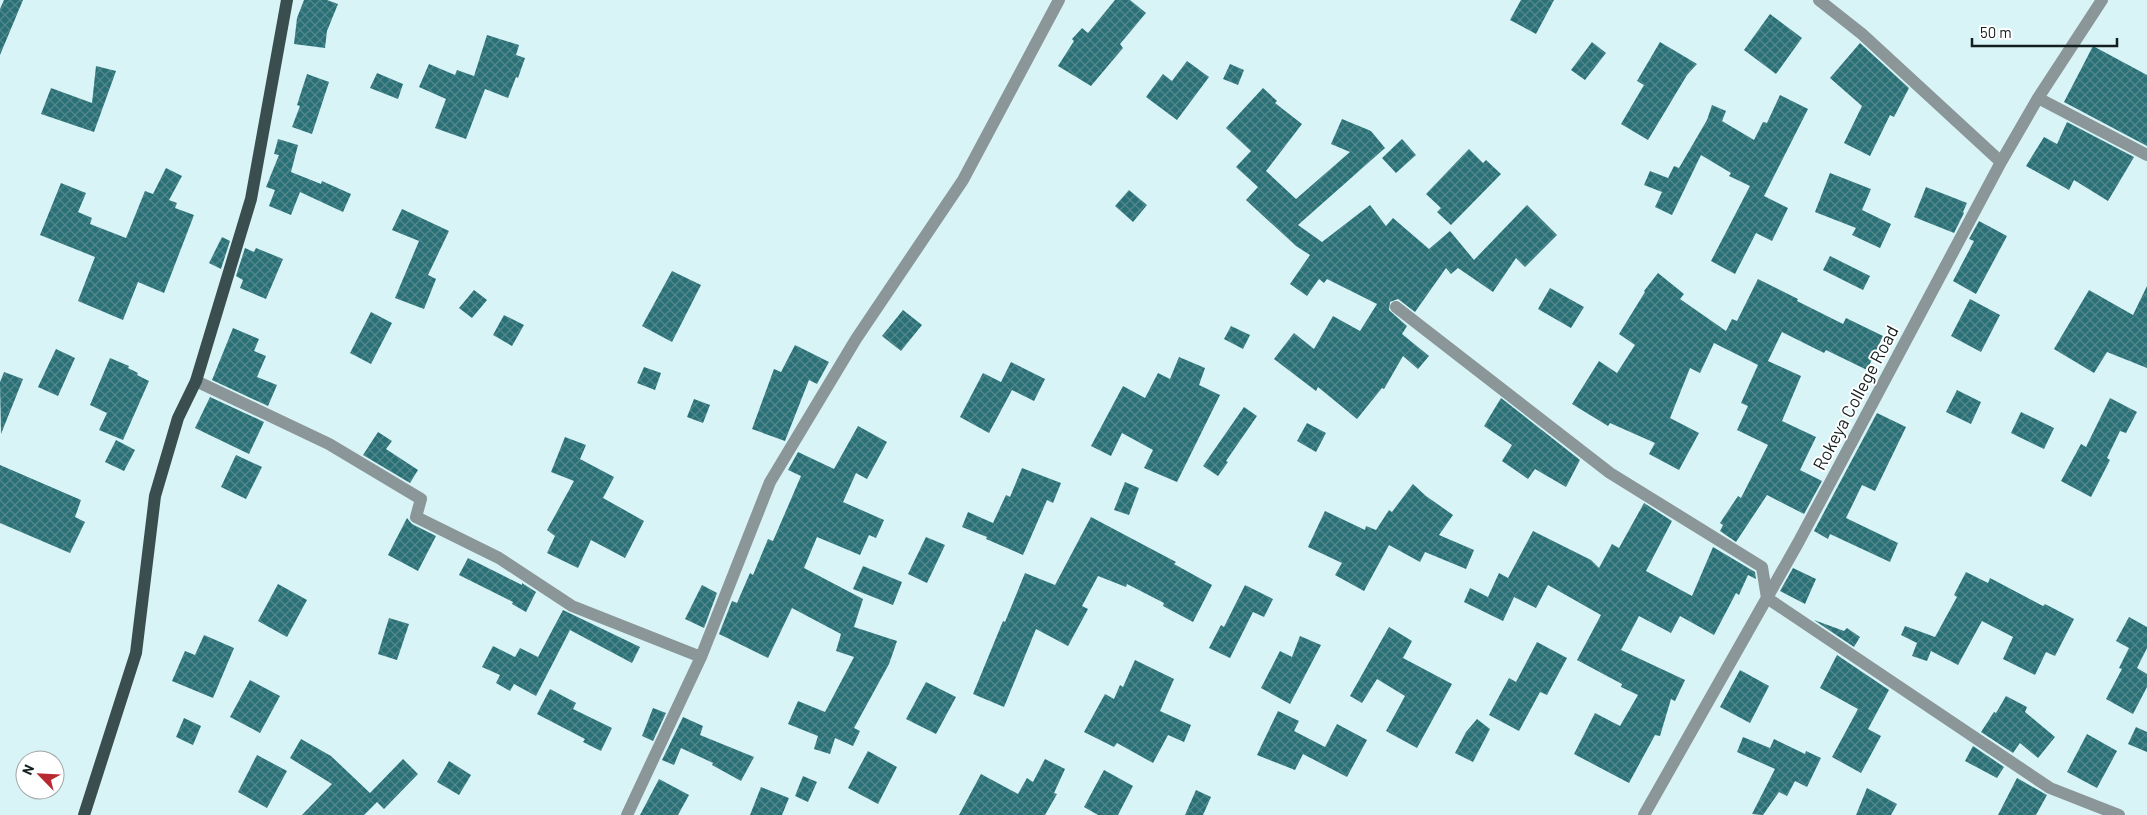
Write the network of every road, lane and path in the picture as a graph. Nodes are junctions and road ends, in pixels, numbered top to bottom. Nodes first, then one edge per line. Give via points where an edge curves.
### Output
1 (287, 0) edge
2 (1059, 0) edge
3 (1819, 0) edge
4 (2102, 0) edge
5 (2038, 98) junction
6 (2147, 155) edge
7 (2001, 162) junction
8 (1396, 307) dead end
9 (196, 381) junction
10 (1767, 598) junction
11 (701, 657) junction
12 (84, 815) edge
13 (627, 815) edge
14 (1644, 815) edge
15 (2119, 815) edge

1 - 9 main road via 251,199
2 - 11 street via 963,180 856,339 770,482
3 - 7 street via 1862,34
4 - 5 street, Rokeya College Road
5 - 6 street
5 - 7 street, Rokeya College Road
7 - 10 street, Rokeya College Road
8 - 10 street via 1610,473 1762,567
9 - 11 street via 329,444 421,499 416,517 499,558 572,606
9 - 12 main road via 178,418 155,496 136,653
10 - 14 street, Rokeya College Road
10 - 15 street via 2050,788
11 - 13 street

